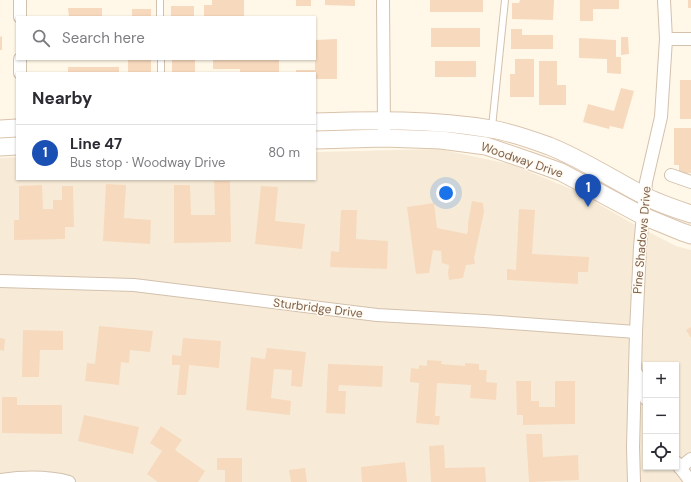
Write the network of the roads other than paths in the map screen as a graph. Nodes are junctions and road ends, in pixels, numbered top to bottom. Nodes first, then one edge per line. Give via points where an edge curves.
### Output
1 (20, 0) edge
2 (160, 0) edge
3 (383, 0) edge
4 (505, 0) edge
5 (664, 0) edge
6 (20, 16) edge
7 (160, 16) edge
8 (691, 38) edge
9 (666, 39) junction
10 (20, 60) edge
11 (161, 60) edge
12 (20, 72) edge
13 (161, 72) edge
14 (384, 120) junction
15 (316, 122) edge
16 (16, 128) edge
17 (0, 129) edge
18 (492, 129) junction
19 (384, 138) junction
20 (316, 140) edge
21 (16, 146) edge
22 (0, 147) edge
23 (671, 175) dead end
24 (691, 182) edge
25 (582, 184) junction
26 (645, 196) junction
27 (691, 214) edge
28 (643, 216) junction
29 (691, 235) edge
30 (0, 282) edge
31 (636, 332) junction
32 (635, 367) junction
33 (646, 398) edge
34 (691, 459) edge
35 (679, 465) edge
36 (679, 466) edge
37 (0, 480) edge
38 (69, 482) edge
39 (634, 482) edge
40 (691, 482) edge

1 - 6 street
2 - 7 lane
3 - 14 street
4 - 18 lane
5 - 9 street, Pine Shadows Drive
8 - 9 street
9 - 26 street, Pine Shadows Drive via 661,117
10 - 12 street
11 - 13 lane
14 - 15 main road, Woodway Drive
14 - 18 main road, Woodway Drive via 447,123
14 - 19 street
16 - 17 main road
18 - 26 main road, Woodway Drive via 550,146
19 - 20 main road, Woodway Drive
19 - 25 main road, Woodway Drive via 441,140 486,146 554,170
21 - 22 main road
23 - 24 street
25 - 26 main road via 596,182 635,200
25 - 28 main road, Woodway Drive
26 - 27 main road, Woodway Drive
26 - 28 street, Pine Shadows Drive
28 - 29 main road, Woodway Drive
28 - 31 street, Pine Shadows Drive
30 - 31 street, Sturbridge Drive via 134,285 377,315
31 - 32 street, Pine Shadows Drive
32 - 33 street
32 - 39 street, Pine Shadows Drive
34 - 35 street
36 - 40 street
37 - 38 street via 46,478

